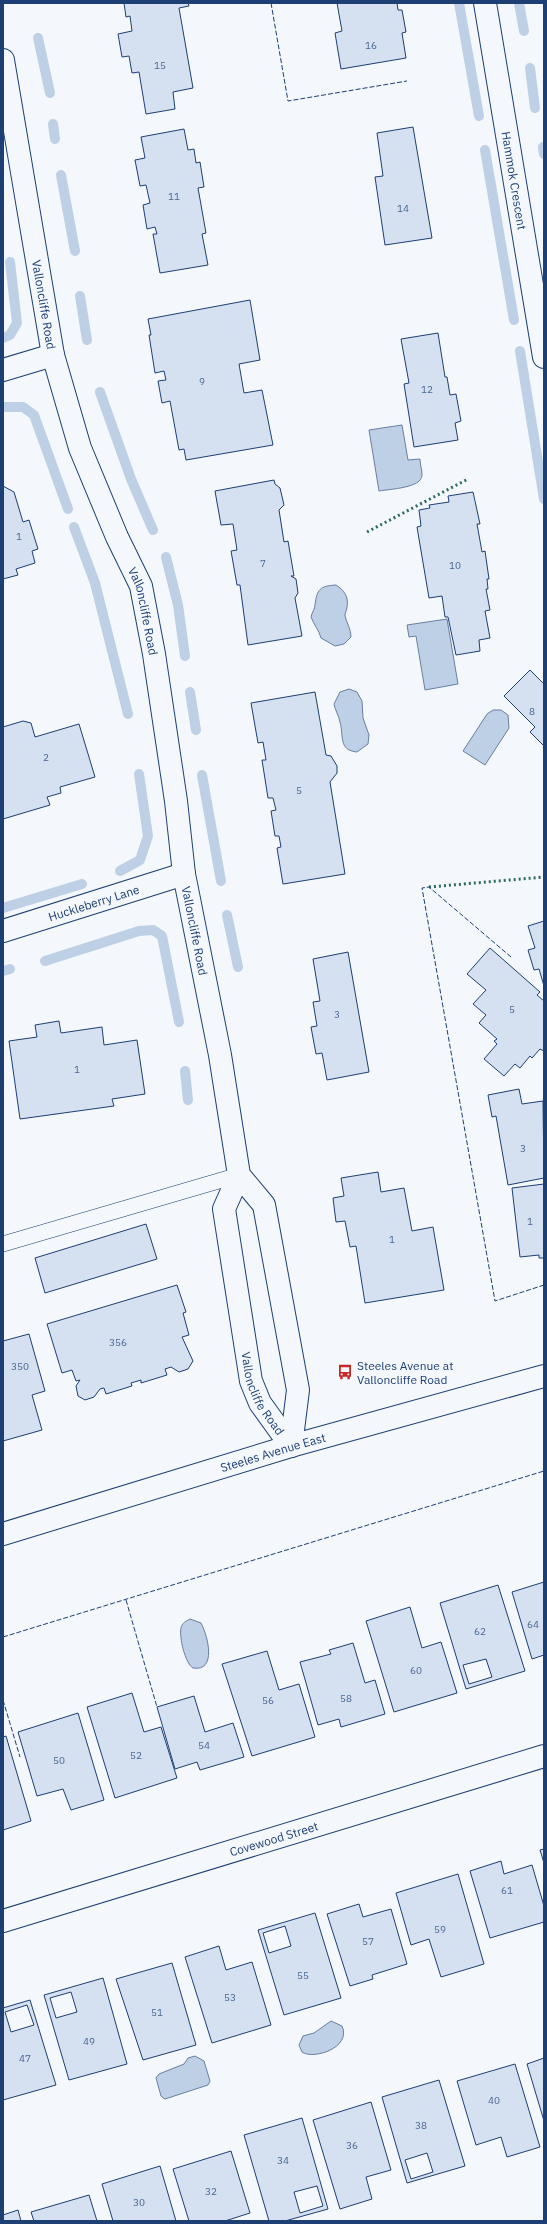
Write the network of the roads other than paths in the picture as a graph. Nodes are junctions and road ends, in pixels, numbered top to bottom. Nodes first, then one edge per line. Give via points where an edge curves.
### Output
1 (485, 3) edge
2 (3, 60) edge
3 (53, 355) junction
4 (544, 357) edge
5 (3, 370) edge
6 (184, 874) junction
7 (3, 931) edge
8 (239, 1176) junction
9 (3, 1244) edge
10 (544, 1376) edge
11 (291, 1446) junction
12 (3, 1534) edge
13 (544, 1756) edge
14 (3, 1922) edge

1 - 4 street, Hammok Crescent
2 - 3 street, Valloncliffe Road
3 - 5 street
3 - 6 street, Valloncliffe Road via 80,448 141,586 176,801
6 - 7 street, Huckleberry Lane
6 - 8 street, Valloncliffe Road via 220,1055
8 - 9 lane
8 - 11 street, Valloncliffe Road via 264,1205 298,1390
8 - 11 street, Valloncliffe Road via 224,1209 252,1381 260,1403
10 - 11 street, Steeles Avenue East
11 - 12 street, Steeles Avenue East
13 - 14 street, Covewood Street

